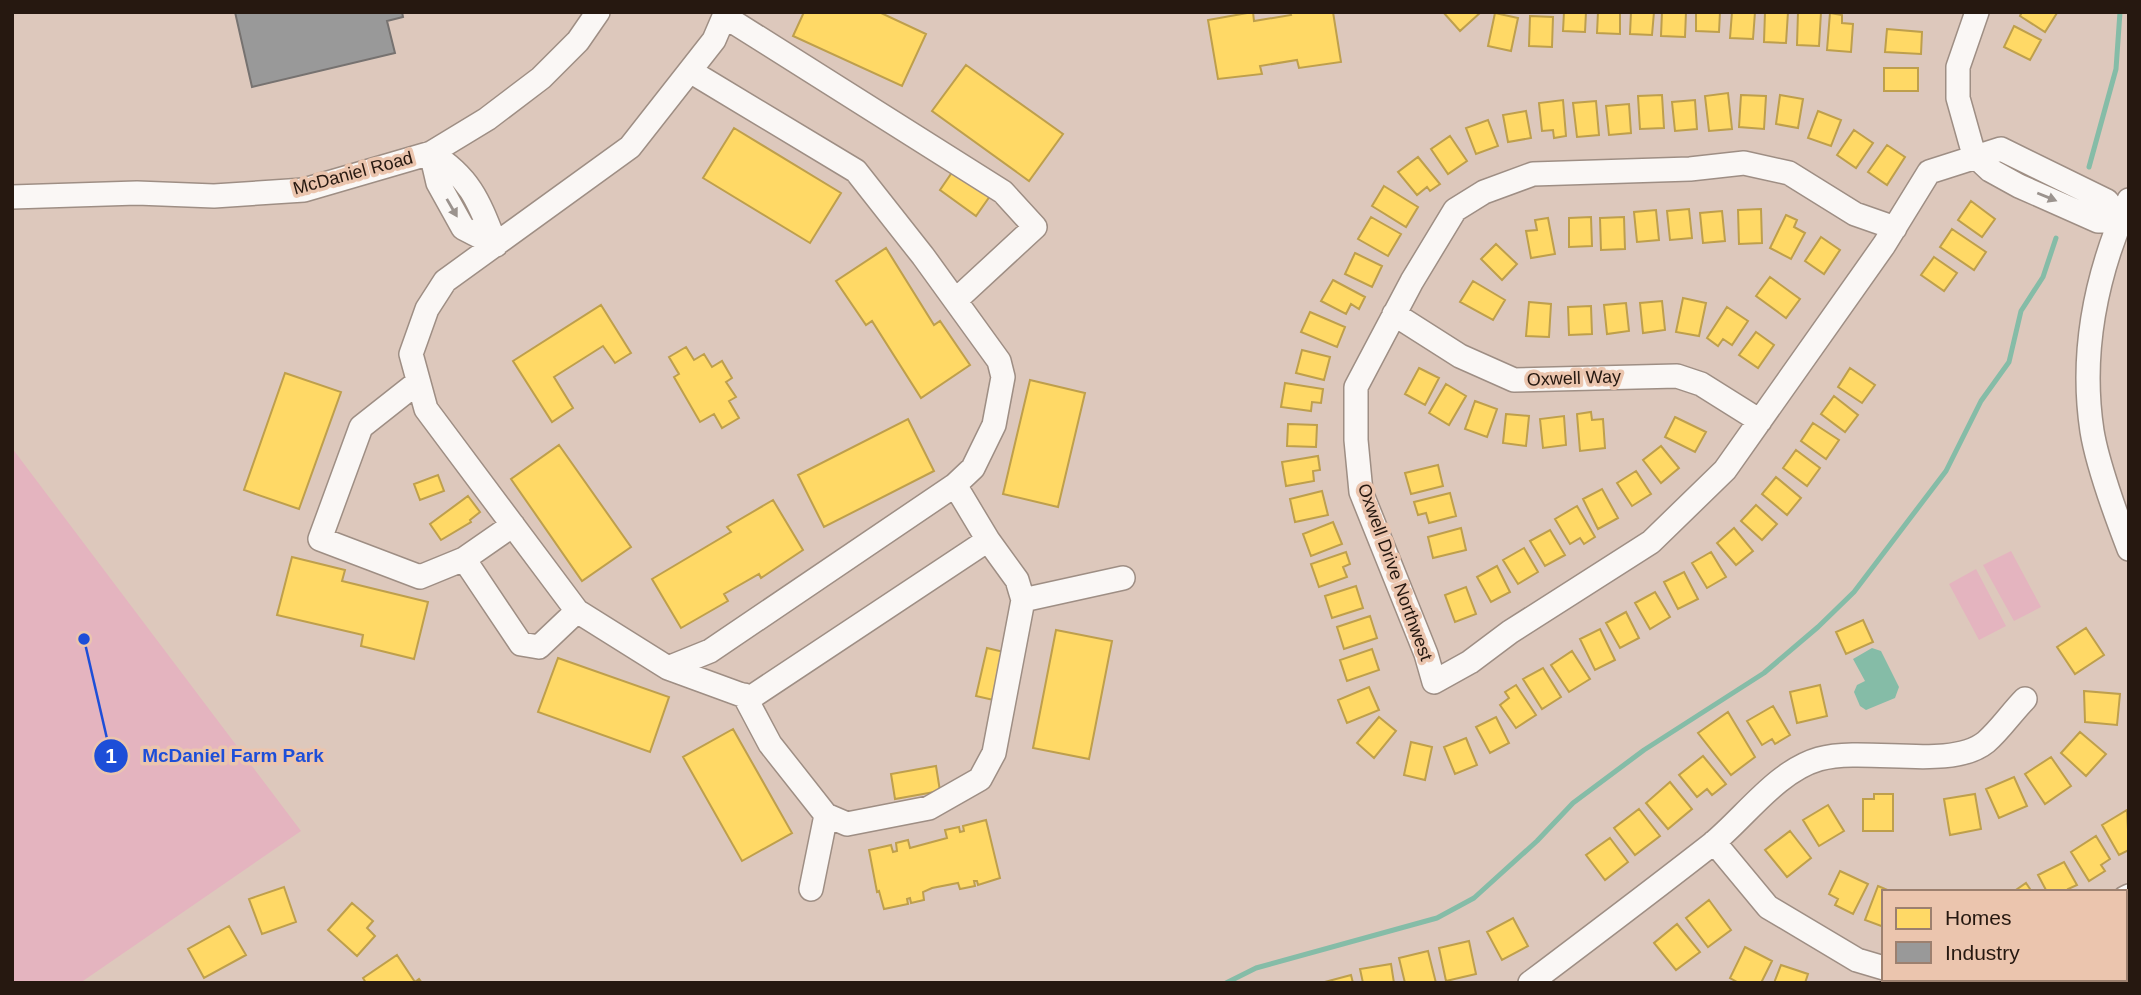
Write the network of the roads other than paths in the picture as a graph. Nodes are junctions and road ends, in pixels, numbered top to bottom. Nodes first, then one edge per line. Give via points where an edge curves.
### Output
1 (598, 12) edge
2 (1977, 12) edge
3 (725, 14) edge
4 (690, 71) junction
5 (431, 153) junction
6 (1974, 155) junction
7 (12, 197) edge
8 (2124, 210) edge
9 (1895, 228) junction
10 (496, 245) junction
11 (956, 300) junction
12 (1394, 314) junction
13 (418, 382) junction
14 (1760, 421) junction
15 (955, 485) junction
16 (513, 525) junction
17 (988, 540) junction
18 (2129, 549) edge
19 (464, 559) junction
20 (1123, 578) dead end
21 (1023, 600) junction
22 (577, 611) junction
23 (667, 668) junction
24 (744, 695) junction
25 (2025, 699) dead end
26 (826, 815) junction
27 (1714, 842) junction
28 (810, 889) dead end
29 (1882, 967) edge
30 (1530, 983) edge

1 - 5 street, McDaniel Road via 578,41 541,78
2 - 6 street via 1958,66 1958,99
3 - 4 street via 714,40
3 - 11 street via 1003,192 1035,227
4 - 10 street via 630,147
4 - 11 street via 856,170
5 - 7 street, McDaniel Road via 304,190 214,196
5 - 10 street via 438,183 463,228
6 - 8 street, Oxwell Drive Northwest via 2001,149
6 - 9 street, Oxwell Drive Northwest via 1929,172
8 - 18 street via 2088,342 2092,431
9 - 12 street, Oxwell Drive Northwest via 1855,214 1790,173 1744,163 1533,174 1485,192 1455,210
9 - 14 street, Oxwell Drive Northwest
10 - 13 street via 446,281 427,309 411,354
11 - 15 street via 999,360 1003,377 994,425 973,468
12 - 14 street, Oxwell Way via 1461,356 1514,380 1677,376 1701,384
12 - 14 street, Oxwell Drive Northwest via 1356,387 1361,492 1434,682 1651,542 1726,470
13 - 16 street via 426,410
13 - 19 street via 361,427 320,539 420,577
15 - 17 street
15 - 23 street via 710,651
16 - 19 street
16 - 22 street
17 - 21 street via 1017,580
17 - 24 street via 750,698
19 - 22 street via 521,644 539,647
20 - 21 street
21 - 26 street via 994,753 979,779 929,808 847,824
22 - 23 street
23 - 24 street
24 - 26 street via 770,744
25 - 27 street via 1985,743 1954,757 1902,754 1819,759 1791,773
26 - 28 street
27 - 29 street via 1768,907 1857,960
27 - 30 street

